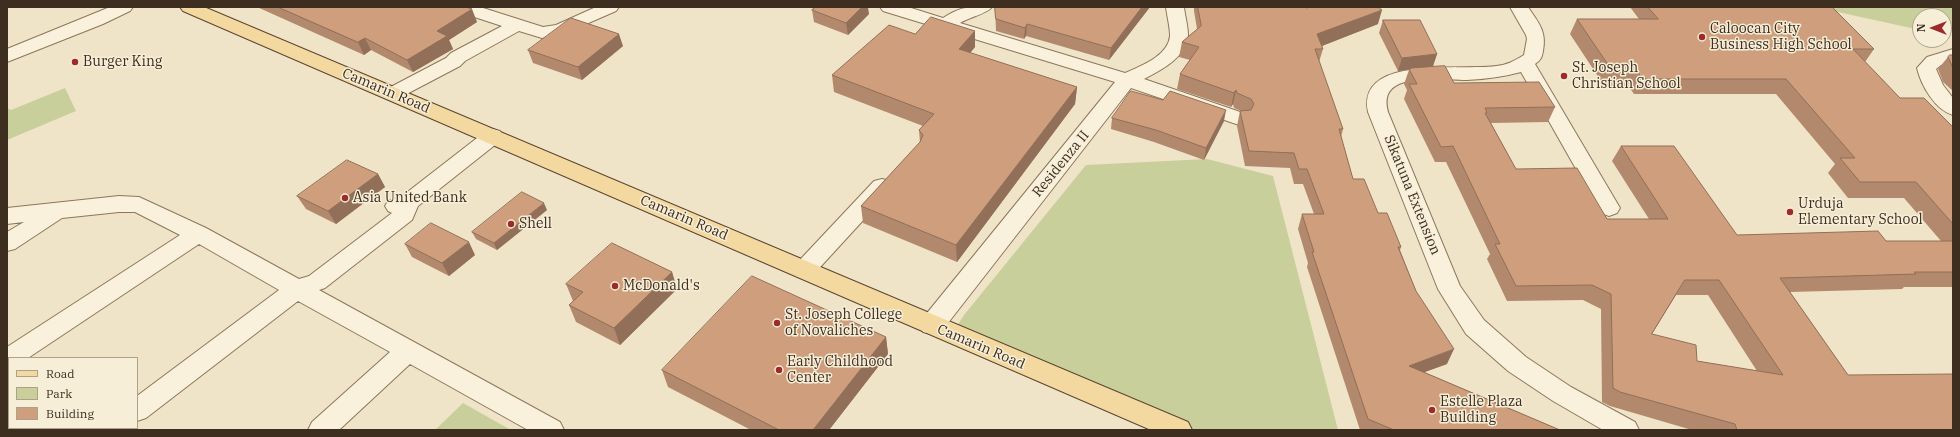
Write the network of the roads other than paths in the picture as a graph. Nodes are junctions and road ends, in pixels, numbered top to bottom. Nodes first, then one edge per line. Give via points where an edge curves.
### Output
1 (124, 7) edge
2 (189, 7) edge
3 (462, 7) edge
4 (610, 7) edge
5 (889, 7) edge
6 (983, 7) edge
7 (1175, 7) edge
8 (1519, 7) edge
9 (946, 24) junction
10 (515, 26) junction
11 (1953, 55) edge
12 (7, 56) edge
13 (1526, 64) junction
14 (1128, 80) junction
15 (388, 92) junction
16 (1953, 109) edge
17 (1238, 119) dead end
18 (493, 136) junction
19 (897, 170) edge
20 (1609, 208) dead end
21 (58, 211) junction
22 (7, 216) edge
23 (198, 234) junction
24 (7, 243) edge
25 (804, 270) junction
26 (297, 289) junction
27 (932, 325) junction
28 (408, 351) junction
29 (11, 357) edge
30 (138, 409) edge
31 (321, 430) edge
32 (551, 430) edge
33 (1179, 430) edge
34 (1626, 430) edge

1 - 12 street
2 - 15 main road, Camarin Road
3 - 10 street
4 - 10 street via 552,33
5 - 9 street
6 - 9 street via 963,13
7 - 14 street, Residenza II via 1180,36 1173,51 1159,63
8 - 13 street via 1536,39 1535,53
9 - 14 street
10 - 15 street via 452,62
11 - 16 street via 1934,61 1926,68 1928,78 1936,91
13 - 20 street
13 - 34 street, Sikatuna Extension via 1498,72 1412,75 1393,80 1380,87 1376,99 1378,112 1450,289 1475,327 1517,364 1562,394
14 - 17 street
14 - 27 street, Residenza II
15 - 18 main road, Camarin Road
18 - 25 main road, Camarin Road
18 - 26 street via 409,202 404,215 372,240 317,282
19 - 25 street
21 - 22 street
21 - 23 street via 119,204 139,205
21 - 24 street
23 - 26 street
23 - 29 street
25 - 27 main road, Camarin Road
26 - 28 street
26 - 30 street
27 - 33 main road, Camarin Road
28 - 31 street
28 - 32 street

